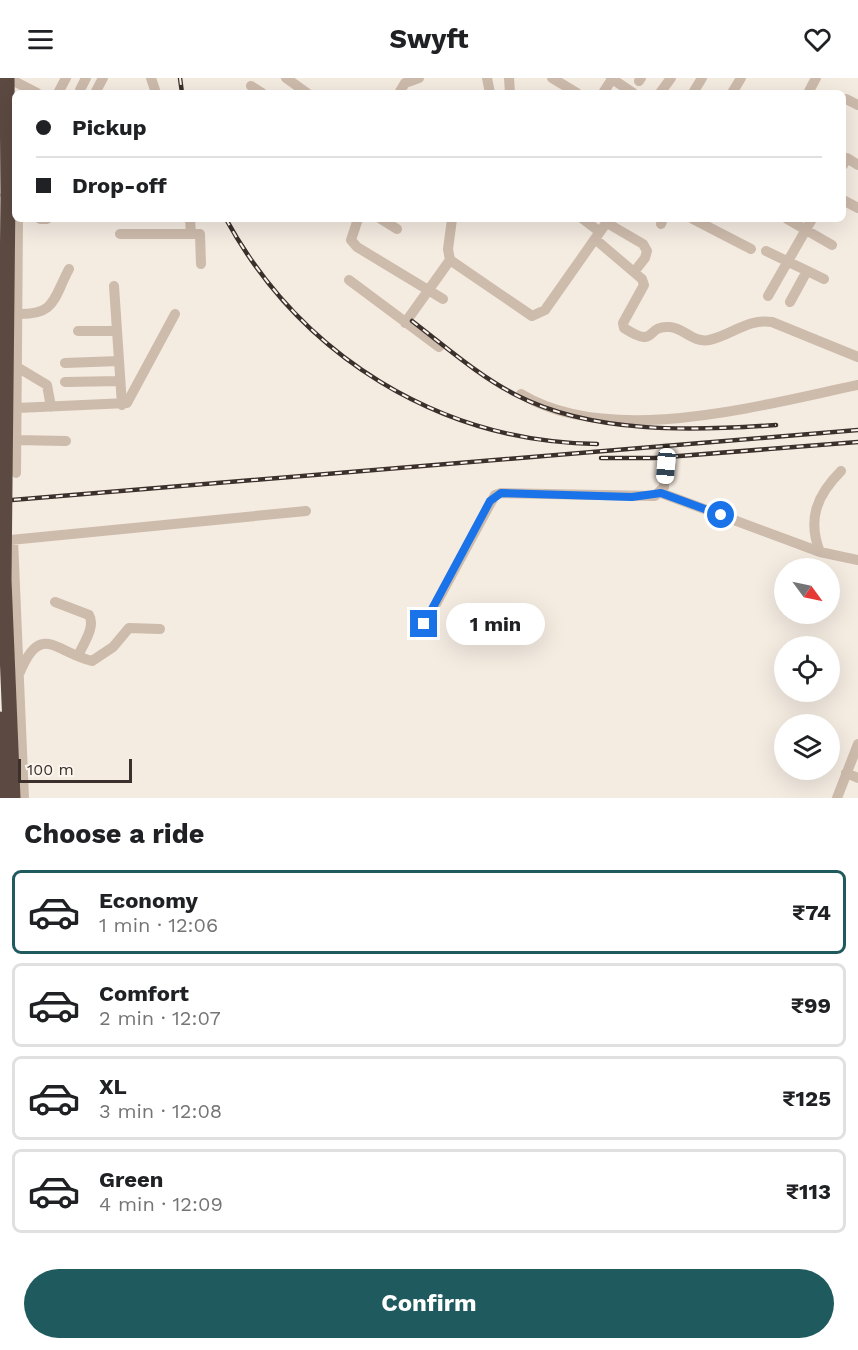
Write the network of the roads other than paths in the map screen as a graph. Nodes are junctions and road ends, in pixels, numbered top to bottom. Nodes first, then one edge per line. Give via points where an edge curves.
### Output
1 (7, 78) edge
2 (86, 78) edge
3 (286, 78) edge
4 (419, 78) edge
5 (552, 78) edge
6 (612, 78) edge
7 (251, 86) dead end
8 (31, 90) edge
9 (80, 90) dead end
10 (257, 90) edge
11 (299, 90) edge
12 (401, 90) edge
13 (572, 90) edge
14 (627, 90) edge
15 (846, 99) dead end
16 (858, 105) edge
17 (8, 160) edge
18 (846, 160) edge
19 (858, 165) edge
20 (18, 222) edge
21 (190, 222) edge
22 (357, 222) edge
23 (385, 222) edge
24 (452, 222) edge
25 (699, 222) edge
26 (809, 224) edge
27 (603, 228) edge
28 (397, 230) dead end
29 (120, 234) dead end
30 (191, 234) junction
31 (832, 245) dead end
32 (751, 249) dead end
33 (766, 251) dead end
34 (450, 260) junction
35 (788, 262) junction
36 (201, 264) dead end
37 (69, 269) dead end
38 (807, 271) junction
39 (634, 272) junction
40 (824, 279) dead end
41 (349, 280) dead end
42 (114, 286) dead end
43 (430, 290) junction
44 (768, 296) dead end
45 (443, 299) dead end
46 (790, 302) dead end
47 (17, 314) junction
48 (175, 314) dead end
49 (405, 323) junction
50 (117, 331) junction
51 (78, 332) dead end
52 (438, 347) dead end
53 (858, 357) edge
54 (119, 361) junction
55 (65, 363) dead end
56 (17, 367) junction
57 (120, 381) junction
58 (65, 382) dead end
59 (858, 385) edge
60 (521, 394) dead end
61 (122, 405) junction
62 (51, 407) junction
63 (16, 408) junction
64 (16, 440) junction
65 (66, 441) dead end
66 (666, 466) dead end
67 (841, 471) dead end
68 (16, 473) dead end
69 (661, 493) junction
70 (306, 511) dead end
71 (13, 540) junction
72 (0, 542) edge
73 (820, 552) junction
74 (858, 560) edge
75 (55, 602) dead end
76 (424, 624) dead end
77 (160, 629) dead end
78 (78, 656) junction
79 (18, 676) junction
80 (0, 718) edge
81 (858, 744) edge
82 (846, 773) junction
83 (858, 778) edge
84 (4, 798) edge
85 (14, 798) edge
86 (24, 798) edge
87 (837, 798) edge

1 - 8 street
1 - 17 highway
2 - 9 street
3 - 11 street
4 - 12 street via 405,83
5 - 13 street
6 - 14 street
7 - 10 street
15 - 16 street
17 - 85 highway, bridge via 4,580
18 - 19 street
20 - 47 street
21 - 30 street
22 - 43 street via 351,240 357,247
23 - 28 street
24 - 34 street
25 - 32 street
26 - 31 street
26 - 35 street
27 - 34 street via 539,315 527,313
27 - 39 street
27 - 39 street via 643,244 645,258
29 - 30 street
30 - 36 street via 201,236
33 - 35 street
34 - 43 street
35 - 38 street
35 - 44 street
37 - 47 street via 50,307 39,314
38 - 40 street
38 - 46 street
39 - 53 street via 644,285 623,323 624,328 642,339 660,327 668,327 708,341 761,321
41 - 49 street
42 - 50 street
43 - 45 street
43 - 49 street
47 - 56 street
48 - 61 street via 131,400
49 - 52 street
50 - 51 street
50 - 54 street
54 - 55 street
54 - 57 street
56 - 62 street via 47,385
56 - 63 street
57 - 58 street
57 - 61 street
59 - 60 street via 756,406 638,419 582,417 550,409
61 - 62 street
62 - 63 street
63 - 64 street
64 - 65 street
64 - 68 street
66 - 69 street
67 - 73 street via 827,485 814,513 813,528
69 - 73 street
69 - 76 street via 632,497 495,495
70 - 71 street
71 - 72 street
71 - 79 street
73 - 74 street
75 - 78 street via 91,619
77 - 78 street via 129,628 96,660
78 - 79 street via 50,644 35,646
79 - 86 street
80 - 84 highway
81 - 82 street
82 - 83 street
82 - 87 street

